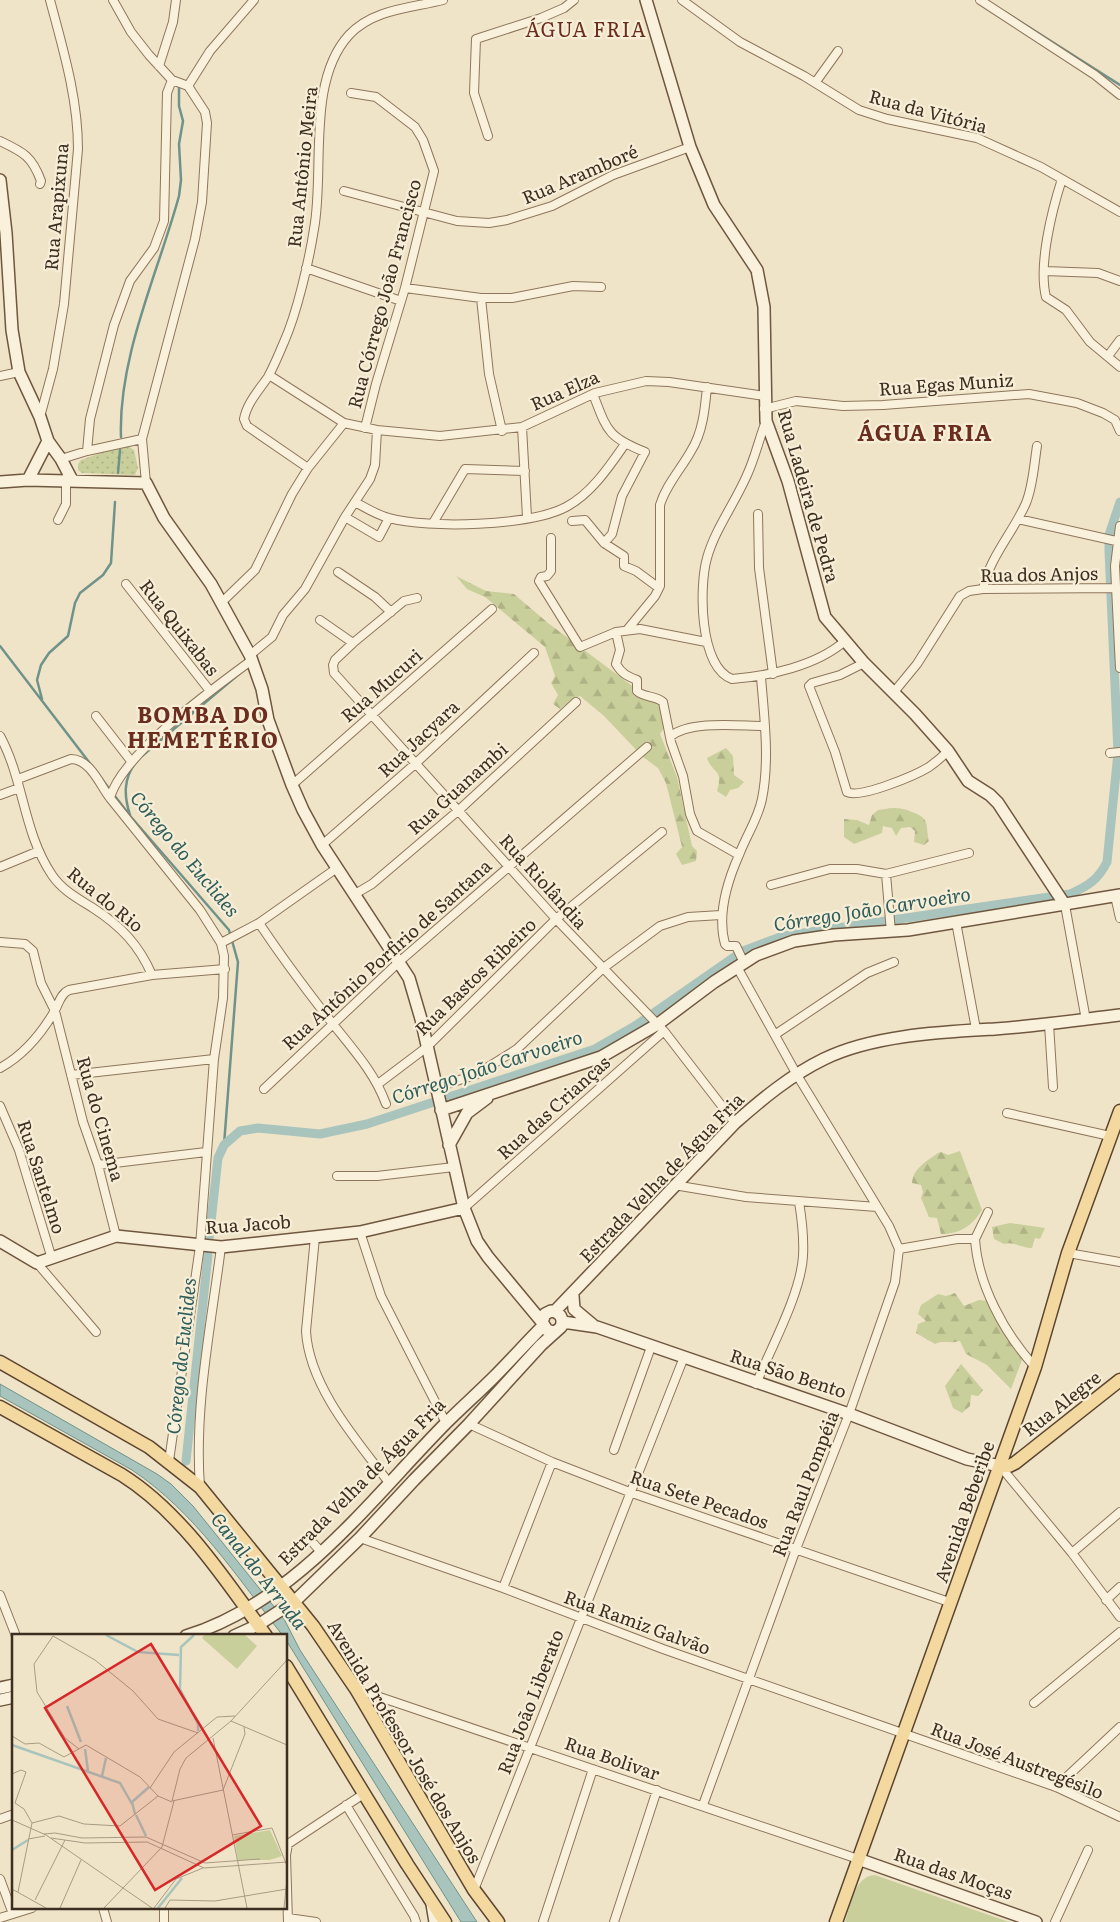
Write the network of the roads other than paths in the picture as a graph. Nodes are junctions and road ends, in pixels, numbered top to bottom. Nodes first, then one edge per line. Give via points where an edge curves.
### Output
1 (50, 0) edge
2 (113, 0) edge
3 (176, 0) edge
4 (254, 0) edge
5 (440, 0) edge
6 (574, 0) edge
7 (646, 0) edge
8 (682, 0) edge
9 (980, 0) edge
10 (838, 51) dead end
11 (159, 66) junction
12 (172, 80) junction
13 (815, 83) junction
14 (188, 86) junction
15 (351, 93) dead end
16 (1120, 95) edge
17 (488, 136) dead end
18 (0, 141) edge
19 (690, 147) junction
20 (1062, 179) junction
21 (0, 180) edge
22 (40, 184) dead end
23 (344, 191) dead end
24 (423, 212) junction
25 (1120, 212) edge
26 (306, 268) junction
27 (1045, 271) junction
28 (1120, 281) edge
29 (601, 287) dead end
30 (405, 288) junction
31 (481, 298) junction
32 (401, 301) junction
33 (1120, 340) edge
34 (1108, 356) junction
35 (1120, 367) edge
36 (19, 372) junction
37 (269, 375) junction
38 (0, 376) edge
39 (707, 387) junction
40 (593, 394) junction
41 (765, 396) junction
42 (765, 415) junction
43 (40, 417) junction
44 (344, 424) junction
45 (522, 427) junction
46 (365, 428) junction
47 (378, 430) junction
48 (502, 431) junction
49 (1120, 431) edge
50 (142, 439) junction
51 (48, 441) junction
52 (625, 444) junction
53 (1037, 446) dead end
54 (87, 451) junction
55 (61, 459) junction
56 (308, 468) junction
57 (525, 471) junction
58 (28, 480) junction
59 (69, 480) junction
60 (0, 482) edge
61 (146, 483) junction
62 (355, 502) junction
63 (758, 514) dead end
64 (345, 517) junction
65 (527, 517) junction
66 (389, 518) junction
67 (1018, 519) junction
68 (58, 520) dead end
69 (572, 521) dead end
70 (433, 523) junction
71 (1120, 526) edge
72 (551, 538) dead end
73 (1114, 541) junction
74 (604, 542) junction
75 (338, 572) dead end
76 (126, 584) dead end
77 (659, 588) junction
78 (1110, 588) junction
79 (983, 589) junction
80 (417, 598) dead end
81 (222, 602) junction
82 (492, 609) dead end
83 (391, 612) junction
84 (320, 620) dead end
85 (627, 630) junction
86 (616, 632) junction
87 (845, 641) junction
88 (706, 642) junction
89 (353, 643) junction
90 (534, 652) dead end
91 (251, 657) junction
92 (864, 663) junction
93 (1120, 668) edge
94 (773, 674) junction
95 (761, 676) junction
96 (210, 691) junction
97 (894, 692) junction
98 (576, 702) dead end
99 (96, 716) dead end
100 (371, 716) junction
101 (764, 726) junction
102 (0, 736) edge
103 (671, 736) junction
104 (647, 748) dead end
105 (948, 751) junction
106 (1120, 752) edge
107 (1110, 753) dead end
108 (131, 761) junction
109 (415, 764) junction
110 (18, 779) junction
111 (292, 785) junction
112 (19, 788) junction
113 (0, 795) edge
114 (111, 795) junction
115 (458, 810) junction
116 (662, 832) dead end
117 (322, 845) junction
118 (39, 851) junction
119 (969, 853) dead end
120 (739, 855) junction
121 (509, 865) junction
122 (0, 867) edge
123 (338, 868) junction
124 (886, 874) junction
125 (771, 885) dead end
126 (355, 894) junction
127 (1118, 896) edge
128 (1064, 903) junction
129 (720, 915) junction
130 (1120, 918) edge
131 (556, 919) junction
132 (956, 922) junction
133 (258, 923) junction
134 (891, 929) junction
135 (0, 942) edge
136 (223, 942) junction
137 (400, 961) junction
138 (741, 962) junction
139 (894, 962) dead end
140 (225, 969) junction
141 (602, 969) junction
142 (152, 975) junction
143 (55, 1011) junction
144 (1120, 1015) edge
145 (1086, 1020) junction
146 (332, 1023) junction
147 (657, 1024) junction
148 (1049, 1024) junction
149 (976, 1029) junction
150 (776, 1034) junction
151 (427, 1047) junction
152 (214, 1059) junction
153 (0, 1068) edge
154 (71, 1075) junction
155 (797, 1075) junction
156 (378, 1084) junction
157 (1053, 1087) dead end
158 (264, 1089) dead end
159 (496, 1092) junction
160 (438, 1099) junction
161 (386, 1104) dead end
162 (0, 1106) edge
163 (1120, 1111) edge
164 (1007, 1113) dead end
165 (735, 1124) junction
166 (1110, 1136) junction
167 (450, 1145) junction
168 (206, 1152) junction
169 (98, 1165) junction
170 (454, 1167) junction
171 (337, 1176) dead end
172 (674, 1185) junction
173 (799, 1202) junction
174 (464, 1208) junction
175 (877, 1208) junction
176 (988, 1212) dead end
177 (360, 1232) junction
178 (116, 1236) junction
179 (315, 1237) junction
180 (974, 1239) junction
181 (0, 1241) edge
182 (200, 1246) junction
183 (220, 1247) junction
184 (899, 1249) junction
185 (1068, 1253) junction
186 (52, 1259) junction
187 (1120, 1262) edge
188 (37, 1263) junction
189 (573, 1296) junction
190 (548, 1321) junction
191 (597, 1327) junction
192 (96, 1332) dead end
193 (651, 1346) junction
194 (684, 1357) junction
195 (0, 1362) edge
196 (1035, 1367) junction
197 (1120, 1380) edge
198 (756, 1384) junction
199 (0, 1407) edge
200 (849, 1414) junction
201 (446, 1423) junction
202 (469, 1424) junction
203 (614, 1450) dead end
204 (169, 1461) junction
205 (552, 1462) junction
206 (1000, 1466) junction
207 (390, 1484) junction
208 (200, 1487) junction
209 (632, 1493) junction
210 (1120, 1512) edge
211 (360, 1538) junction
212 (796, 1549) junction
213 (1072, 1553) junction
214 (1120, 1587) edge
215 (503, 1588) junction
216 (277, 1589) junction
217 (0, 1595) edge
218 (1106, 1600) junction
219 (952, 1603) junction
220 (290, 1605) junction
221 (252, 1606) junction
222 (1120, 1617) edge
223 (580, 1618) junction
224 (263, 1622) junction
225 (1120, 1632) edge
226 (15, 1634) edge
227 (191, 1634) edge
228 (238, 1634) edge
229 (266, 1634) edge
230 (288, 1669) edge
231 (749, 1680) junction
232 (356, 1690) junction
233 (1034, 1703) dead end
234 (1120, 1727) edge
235 (903, 1734) junction
236 (529, 1747) junction
237 (593, 1769) junction
238 (1056, 1787) junction
239 (656, 1790) junction
240 (365, 1793) junction
241 (703, 1805) junction
242 (346, 1806) junction
243 (12, 1815) edge
244 (1120, 1817) edge
245 (0, 1819) edge
246 (288, 1844) edge
247 (1088, 1850) dead end
248 (858, 1859) junction
249 (0, 1879) edge
250 (474, 1890) junction
251 (431, 1902) junction
252 (26, 1910) edge
253 (13, 1914) junction
254 (0, 1918) edge
255 (288, 1920) edge
256 (316, 1922) edge
257 (416, 1922) edge
258 (435, 1922) edge
259 (445, 1922) edge
260 (498, 1922) edge
261 (542, 1922) edge
262 (614, 1922) edge
263 (836, 1922) edge
264 (1036, 1922) edge
265 (1055, 1922) edge

1 - 43 street, Rua Arapixuna via 74,91 78,149 64,304 53,369
2 - 11 street via 131,32
3 - 11 street via 173,22
4 - 14 street via 207,56
5 - 26 street, Rua Antônio Meira via 391,11 361,24 348,36 335,57 320,117 316,213
6 - 17 street via 541,18 476,39 474,93
7 - 19 main road, Rua Ladeira de Pedra
8 - 13 street, Rua da Vitória via 740,42
9 - 16 street via 1095,75
10 - 13 street
11 - 12 street
12 - 14 street
12 - 54 street via 167,93 164,221 154,248 130,281 114,325 90,419
13 - 20 street, Rua da Vitória via 868,113 977,138
14 - 50 street via 207,117 202,202
15 - 24 street, Rua Córrego João Francisco via 376,97 405,118 420,135 434,171
18 - 22 street via 33,161 42,181
19 - 24 street, Rua Aramboré via 613,175 552,206 508,220 472,223
19 - 41 main road, Rua Ladeira de Pedra via 714,205 757,270 761,282
20 - 25 street, Rua da Vitória
20 - 27 street via 1049,222
21 - 36 main road via 12,330
23 - 24 street, Rua Aramboré
24 - 30 street, Rua Córrego João Francisco
26 - 32 street
26 - 37 street, Rua Antônio Meira via 286,339
27 - 28 street via 1098,273
27 - 34 street via 1046,297 1066,310 1090,342
29 - 31 street via 574,286 512,298
30 - 31 street
30 - 32 street, Rua Córrego João Francisco
31 - 48 street via 488,368
32 - 46 street, Rua Córrego João Francisco
33 - 34 street
34 - 35 street
36 - 38 street
36 - 43 main road
37 - 44 street
37 - 56 street, Rua Antônio Meira via 246,411 244,422
39 - 40 street, Rua Elza via 646,381
39 - 41 street, Rua Elza
39 - 77 street via 700,432 660,505
40 - 45 street, Rua Elza
40 - 52 street via 608,432
41 - 42 main road, Rua Ladeira de Pedra
42 - 49 street, Rua Egas Muniz via 796,401 843,406 883,405 1028,394 1077,403 1103,413 1115,420
42 - 87 main road, Rua Ladeira de Pedra via 788,481 824,617
42 - 88 street via 747,476 707,557 704,598
43 - 51 main road
44 - 46 street, Rua Elza
44 - 56 street
45 - 48 street, Rua Elza
45 - 57 street
46 - 47 street, Rua Elza
47 - 48 street, Rua Elza via 440,436
47 - 62 street, Rua Córrego João Francisco via 375,465
50 - 54 street
50 - 61 street
51 - 55 main road
51 - 58 main road
52 - 65 street via 604,474 577,500 552,514
52 - 74 street via 645,452 622,496 612,534
53 - 67 street via 1029,494
54 - 55 street
55 - 59 main road
56 - 81 street via 255,570
57 - 65 street
57 - 70 street via 464,469
58 - 59 main road
58 - 60 main road
59 - 61 main road
59 - 68 street via 66,504
61 - 81 main road via 174,536
62 - 64 street, Rua Córrego João Francisco
62 - 66 street
63 - 94 street via 759,568
64 - 66 street via 379,537
64 - 91 street, Rua Córrego João Francisco via 305,589 287,609 272,637
65 - 70 street via 494,523
66 - 70 street
67 - 73 street
67 - 79 street via 986,574
69 - 74 street via 585,520
71 - 73 street
72 - 86 street via 551,571 538,581 580,647
73 - 78 street
74 - 77 street via 624,556 624,566
75 - 83 street
76 - 96 street, Rua Quixabas
77 - 85 street
78 - 79 street, Rua dos Anjos
78 - 93 street
79 - 97 street, Rua dos Anjos via 960,596 917,664
80 - 83 street via 404,601
81 - 91 main road
82 - 100 street, Rua Mucuri
83 - 89 street
84 - 89 street
85 - 86 street
85 - 88 street via 640,629
86 - 103 street via 620,650 616,664 624,675 637,680 639,693 663,702
87 - 92 main road, Rua Ladeira de Pedra
87 - 94 street via 830,652
88 - 95 street via 716,664 730,679
89 - 100 street, Rua Riolândia via 335,660 334,673
90 - 109 street, Rua Jacyara
91 - 96 street, Rua Córrego João Francisco
91 - 111 main road via 268,720
92 - 97 main road, Rua Ladeira de Pedra
92 - 105 street via 809,686 847,792 856,794 898,782 930,767
94 - 95 street
95 - 101 street
96 - 108 street, Rua Córrego João Francisco
97 - 105 main road, Rua Ladeira de Pedra
98 - 115 street, Rua Guanambi
99 - 108 street
100 - 109 street, Rua Riolândia
100 - 111 street, Rua Mucuri
101 - 103 street via 689,728
101 - 120 street via 762,799
102 - 110 street, Rua do Rio
103 - 120 street via 697,830
104 - 121 street, Rua Antônio Porfirio de Santana
105 - 128 main road, Rua Ladeira de Pedra via 968,781 998,803
106 - 107 street
108 - 114 street, Rua Córrego João Francisco
109 - 115 street, Rua Riolândia
109 - 117 street, Rua Jacyara
110 - 112 street, Rua do Rio
110 - 114 street via 77,759 87,765
111 - 117 main road
112 - 113 street
112 - 118 street, Rua do Rio via 29,829
114 - 136 street
115 - 121 street, Rua Riolândia
115 - 126 street, Rua Guanambi via 372,884
116 - 131 street, Rua Bastos Ribeiro
117 - 123 main road
118 - 122 street
118 - 142 street, Rua do Rio via 63,889 119,926 135,942
119 - 124 street
120 - 129 street
121 - 131 street, Rua Riolândia
121 - 137 street, Rua Antônio Porfirio de Santana
123 - 126 main road
123 - 133 street
124 - 125 street via 830,869
124 - 134 street
126 - 137 main road
127 - 128 main road
127 - 130 street
128 - 132 main road
128 - 145 street
129 - 138 street via 725,944 737,947
129 - 141 street via 688,917 660,926
131 - 141 street, Rua Riolândia
131 - 151 street, Rua Bastos Ribeiro
132 - 134 main road
132 - 149 street
133 - 136 street
133 - 146 street
134 - 138 main road via 794,941
135 - 143 street, Rua do Cinema via 32,948 41,983
136 - 140 street
137 - 146 street, Rua Antônio Porfirio de Santana
137 - 151 main road via 411,985
138 - 147 main road
138 - 150 street
139 - 150 street via 867,973
140 - 142 street
140 - 152 street
141 - 147 street, Rua Riolândia
141 - 160 street via 518,1049
142 - 143 street via 69,990
143 - 153 street via 26,1048
143 - 154 street, Rua do Cinema
144 - 145 main road, Estrada Velha de Água Fria
145 - 148 main road, Estrada Velha de Água Fria
146 - 156 street
146 - 158 street, Rua Antônio Porfirio de Santana
147 - 159 main road via 601,1057
147 - 165 street, Rua Riolândia
147 - 174 street, Rua das Crianças
148 - 149 main road, Estrada Velha de Água Fria
148 - 157 street
149 - 155 main road, Estrada Velha de Água Fria via 861,1045 825,1058
150 - 155 street
151 - 156 street, Rua Bastos Ribeiro
151 - 160 main road
152 - 154 street
152 - 168 street
154 - 169 street, Rua do Cinema
155 - 165 main road, Estrada Velha de Água Fria
155 - 175 street
156 - 161 street
159 - 160 main road
159 - 167 main road via 467,1113
160 - 167 main road
162 - 186 street, Rua Santelmo via 19,1150
163 - 166 main road, Avenida Beberibe
164 - 166 street
165 - 172 main road, Estrada Velha de Água Fria
166 - 185 main road, Avenida Beberibe
167 - 170 main road
168 - 169 street
168 - 182 street
169 - 178 street, Rua do Cinema
170 - 171 street via 377,1176
170 - 174 main road
172 - 173 street
172 - 189 main road, Estrada Velha de Água Fria
173 - 175 street
173 - 198 street via 804,1234 799,1278
174 - 177 main road, Rua Jacob
174 - 190 main road via 477,1241 502,1276
175 - 184 street
176 - 180 street
177 - 179 main road, Rua Jacob
177 - 201 street via 381,1296
178 - 182 main road, Rua Jacob
178 - 186 main road, Rua Jacob
179 - 183 main road, Rua Jacob
179 - 207 street via 306,1331 315,1374
180 - 184 street
180 - 196 street via 976,1258 994,1304 1018,1347
181 - 188 main road
182 - 183 main road, Rua Jacob
182 - 204 street
183 - 208 street via 200,1415 197,1455
184 - 200 street, Rua Raul Pompéia via 895,1282
185 - 187 street
185 - 196 main road, Avenida Beberibe
186 - 188 main road, Rua Jacob
188 - 192 street
189 - 190 main road, Estrada Velha de Água Fria
189 - 191 main road via 574,1309
190 - 191 main road, Rua São Bento via 559,1314 563,1322
190 - 201 main road, Estrada Velha de Água Fria
190 - 202 main road, Estrada Velha de Água Fria
191 - 193 main road, Rua São Bento
193 - 194 main road, Rua São Bento
193 - 203 street
194 - 198 main road, Rua São Bento
194 - 209 street, Rua João Liberato
195 - 204 main road, Avenida Professor José dos Anjos via 75,1403
196 - 206 main road, Avenida Beberibe
197 - 206 main road, Rua Alegre via 1015,1463
198 - 200 main road, Rua São Bento
199 - 221 main road via 140,1487
200 - 206 main road, Rua São Bento via 967,1458
200 - 212 street, Rua Raul Pompéia
201 - 207 main road, Estrada Velha de Água Fria
202 - 205 street, Rua Sete Pecados
202 - 211 main road, Estrada Velha de Água Fria
204 - 208 main road, Avenida Professor José dos Anjos
205 - 209 street, Rua Sete Pecados
205 - 215 street
206 - 213 street
206 - 219 main road, Avenida Beberibe
207 - 216 main road, Estrada Velha de Água Fria
208 - 216 main road, Avenida Professor José dos Anjos
209 - 212 street, Rua Sete Pecados
209 - 223 street, Rua João Liberato
210 - 213 street
211 - 215 street, Rua Ramiz Galvão
211 - 220 main road, Estrada Velha de Água Fria
212 - 219 street, Rua Sete Pecados
212 - 231 street, Rua Raul Pompéia
213 - 218 street
214 - 218 street
215 - 223 street, Rua Ramiz Galvão
216 - 220 main road, Avenida Professor José dos Anjos
216 - 221 main road, Estrada Velha de Água Fria
217 - 226 street
218 - 222 street
219 - 235 main road, Avenida Beberibe
220 - 224 main road, Estrada Velha de Água Fria
220 - 232 main road, Avenida Professor José dos Anjos
221 - 224 main road
221 - 227 main road, Estrada Velha de Água Fria
223 - 231 street, Rua Ramiz Galvão
223 - 236 street, Rua João Liberato
224 - 228 main road, Estrada Velha de Água Fria
224 - 229 main road
225 - 233 street
230 - 240 main road
231 - 235 street, Rua Ramiz Galvão
231 - 241 street, Rua Raul Pompéia
232 - 236 street, Rua Bolivar
232 - 250 main road, Avenida Professor José dos Anjos
234 - 238 street
235 - 238 street, Rua José Austregésilo
235 - 248 main road, Avenida Beberibe
236 - 237 street, Rua Bolivar
236 - 250 street, Rua João Liberato
237 - 239 street, Rua Bolivar
237 - 261 street
238 - 244 street, Rua José Austregésilo
239 - 241 street, Rua Bolivar
239 - 262 street
240 - 242 street
240 - 251 main road
241 - 248 street, Rua Bolivar
242 - 246 street
242 - 257 street
243 - 245 street
247 - 265 street
248 - 263 main road, Avenida Beberibe
248 - 264 main road, Rua das Moças
249 - 253 street
250 - 260 main road, Avenida Professor José dos Anjos
251 - 258 main road
251 - 259 main road
252 - 253 street
253 - 254 street
255 - 256 street

